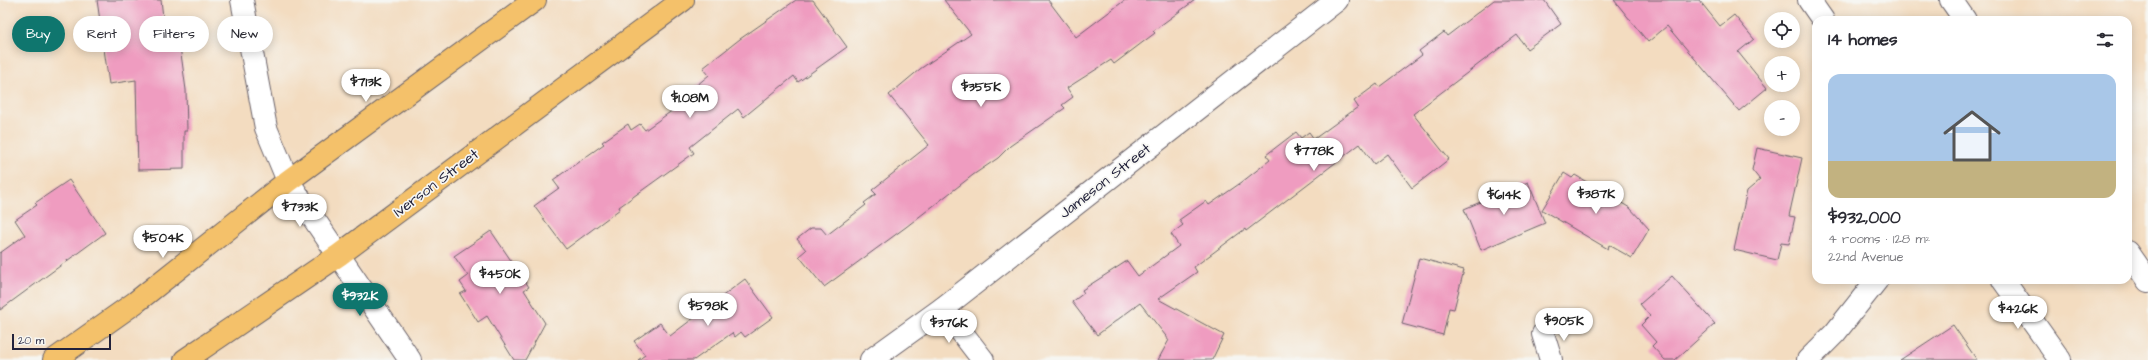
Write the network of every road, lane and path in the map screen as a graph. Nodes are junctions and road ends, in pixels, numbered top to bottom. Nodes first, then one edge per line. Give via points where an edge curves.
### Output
1 (242, 0) edge
2 (535, 0) edge
3 (684, 0) edge
4 (1337, 0) edge
5 (1809, 0) edge
6 (1951, 0) edge
7 (1820, 16) edge
8 (1962, 16) edge
9 (288, 181) junction
10 (339, 255) junction
11 (2132, 258) edge
12 (2148, 281) edge
13 (1873, 284) edge
14 (2006, 284) edge
15 (943, 308) junction
16 (1543, 334) dead end
17 (54, 360) edge
18 (185, 360) edge
19 (410, 360) edge
20 (871, 360) edge
21 (983, 360) edge
22 (1551, 360) edge
23 (1808, 360) edge
24 (2060, 360) edge

1 - 9 street via 266,128
2 - 9 main road
3 - 10 main road, Iverson Street
4 - 15 street, Jameson Street
5 - 7 street
6 - 8 street
9 - 10 street
9 - 17 main road via 136,302
10 - 18 main road, Iverson Street
10 - 19 street
11 - 12 street
13 - 23 street via 1835,333
14 - 24 street
15 - 20 street, Jameson Street
15 - 21 street
16 - 22 street

